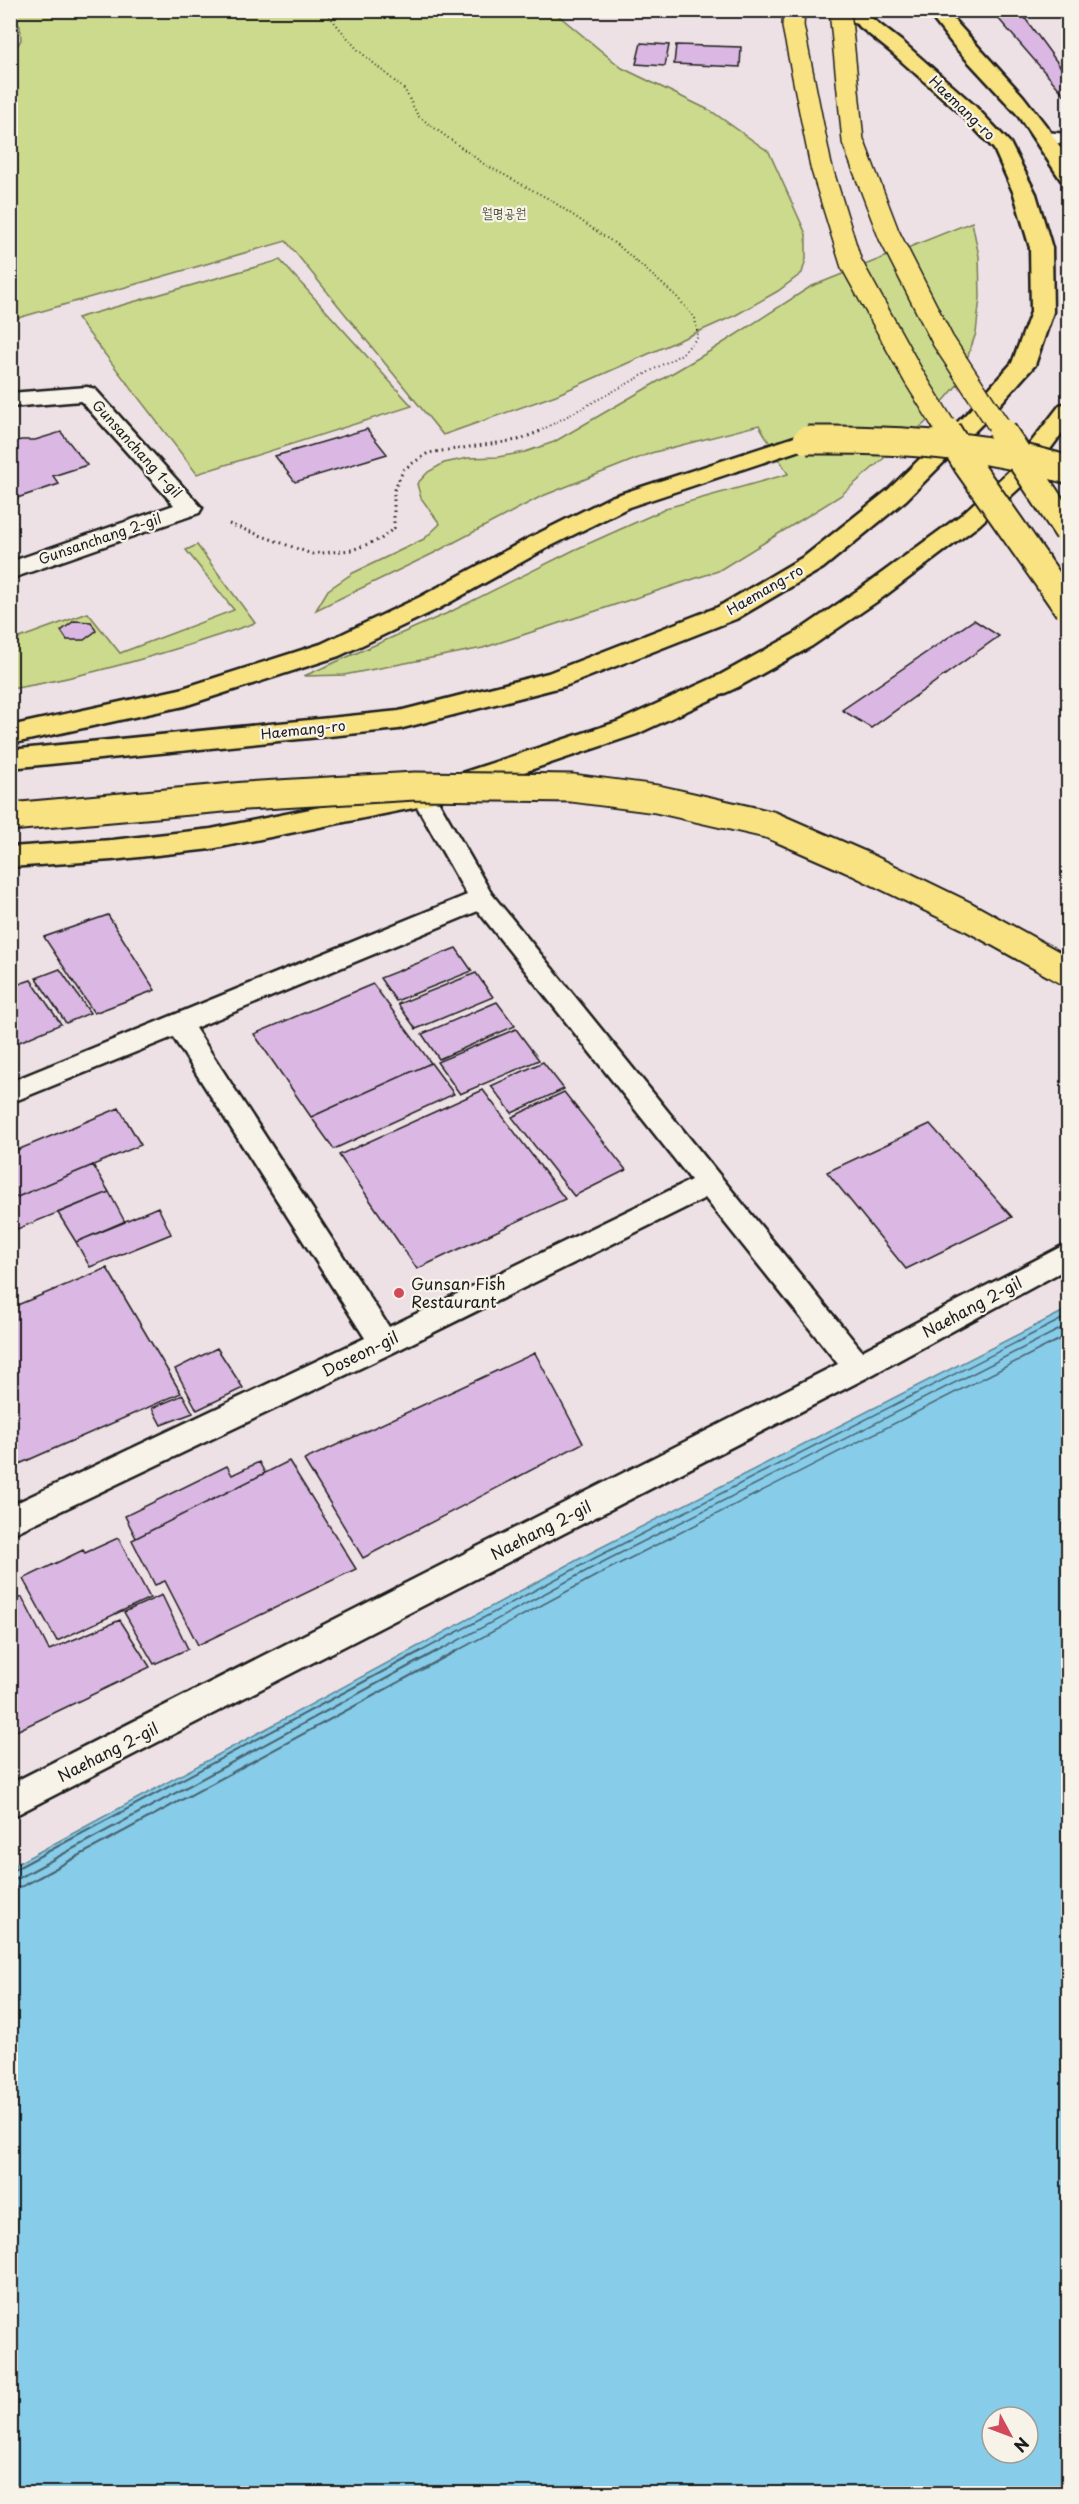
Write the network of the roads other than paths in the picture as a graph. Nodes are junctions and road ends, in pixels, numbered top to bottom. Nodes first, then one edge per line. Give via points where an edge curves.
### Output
1 (794, 10) edge
2 (840, 10) edge
3 (848, 10) edge
4 (935, 10) edge
5 (1046, 137) junction
6 (1068, 139) edge
7 (1068, 176) edge
8 (10, 400) edge
9 (1068, 410) edge
10 (1068, 470) edge
11 (190, 508) joint
12 (1068, 531) edge
13 (10, 571) edge
14 (1068, 608) edge
15 (10, 735) edge
16 (10, 759) edge
17 (423, 796) junction
18 (10, 817) edge
19 (10, 857) edge
20 (482, 899) junction
21 (1068, 972) edge
22 (179, 1025) junction
23 (10, 1093) edge
24 (708, 1184) junction
25 (1068, 1255) edge
26 (384, 1343) junction
27 (858, 1368) junction
28 (10, 1521) edge
29 (11, 1800) edge

1 - 14 main road, bridge via 793,27 821,166 851,263 967,464
2 - 12 main road, bridge via 853,141 889,235 943,341
3 - 16 main road, Haemang-ro via 898,48 1003,147 1025,194 1041,248 1042,312 1023,365 897,495 814,562 727,613 556,680 399,720
4 - 5 main road
5 - 6 lane
5 - 7 main road
8 - 11 street, Gunsanchang 1-gil via 87,394
9 - 17 main road via 1017,477 970,520 803,640 729,681 627,728
10 - 15 main road, bridge via 994,450 929,441 807,440 620,502 429,603 330,650 184,697
11 - 13 street, Gunsanchang 2-gil
17 - 19 main road via 211,839
17 - 20 lane
18 - 21 main road, bridge via 245,796 415,786 572,788 657,799 771,825 858,862
20 - 22 lane
20 - 24 lane
22 - 23 lane
22 - 26 lane
24 - 26 lane, Doseon-gil
24 - 27 lane
25 - 27 lane, Naehang 2-gil
26 - 28 lane, Doseon-gil
27 - 29 lane, Naehang 2-gil

